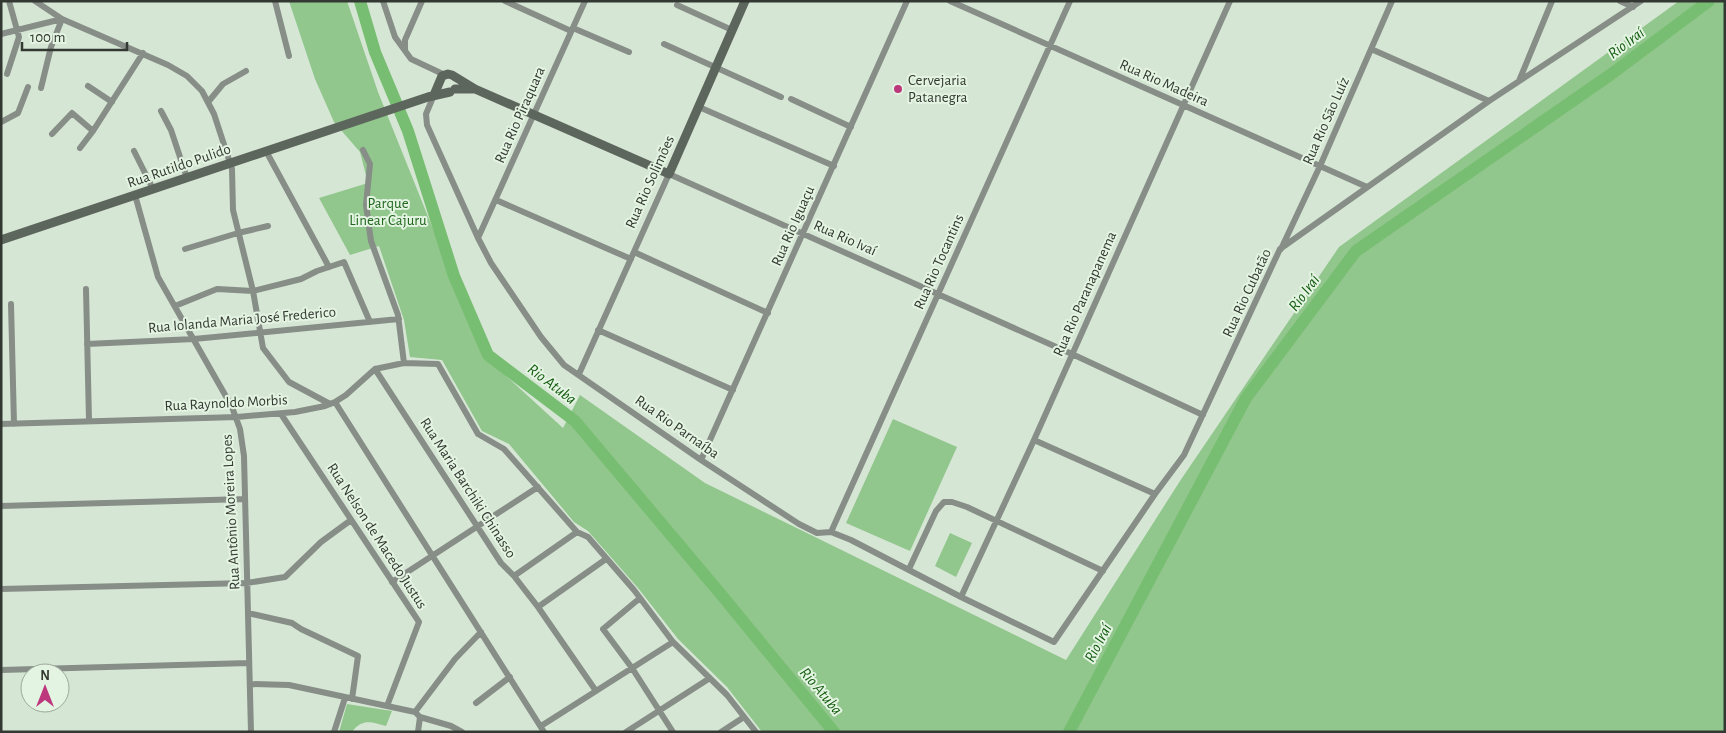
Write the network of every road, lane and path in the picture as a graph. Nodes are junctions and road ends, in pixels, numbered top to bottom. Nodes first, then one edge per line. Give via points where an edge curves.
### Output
1 (9, 1) edge
2 (35, 1) edge
3 (275, 1) edge
4 (383, 1) edge
5 (422, 1) edge
6 (505, 1) edge
7 (585, 1) edge
8 (745, 1) edge
9 (907, 1) edge
10 (950, 1) edge
11 (1070, 1) edge
12 (1230, 1) edge
13 (1392, 1) edge
14 (1552, 1) edge
15 (1620, 1) edge
16 (1640, 1) edge
17 (677, 5) dead end
18 (1633, 7) junction
19 (62, 19) junction
20 (18, 30) junction
21 (572, 30) junction
22 (732, 30) junction
23 (1, 34) edge
24 (664, 44) dead end
25 (1050, 45) junction
26 (1371, 50) junction
27 (629, 52) dead end
28 (142, 53) junction
29 (406, 54) junction
30 (289, 56) dead end
31 (1525, 64) junction
32 (715, 67) junction
33 (246, 71) dead end
34 (7, 74) dead end
35 (1526, 76) junction
36 (455, 77) junction
37 (442, 78) junction
38 (1518, 82) junction
39 (88, 86) dead end
40 (28, 87) dead end
41 (41, 88) dead end
42 (475, 89) junction
43 (453, 91) junction
44 (434, 95) junction
45 (780, 97) dead end
46 (791, 99) dead end
47 (209, 101) junction
48 (1489, 101) junction
49 (112, 102) junction
50 (1183, 105) junction
51 (698, 107) junction
52 (161, 111) dead end
53 (534, 115) junction
54 (365, 118) joint
55 (1, 122) edge
56 (851, 127) junction
57 (94, 132) junction
58 (52, 134) dead end
59 (80, 148) dead end
60 (363, 150) dead end
61 (134, 151) dead end
62 (266, 151) junction
63 (230, 163) junction
64 (834, 166) junction
65 (1320, 166) junction
66 (668, 174) junction
67 (187, 178) junction
68 (1367, 187) junction
69 (153, 189) junction
70 (135, 195) junction
71 (496, 200) junction
72 (268, 226) dead end
73 (238, 232) junction
74 (803, 235) junction
75 (478, 238) junction
76 (1, 240) edge
77 (185, 249) dead end
78 (1280, 249) junction
79 (632, 256) junction
80 (329, 267) junction
81 (86, 289) dead end
82 (253, 291) junction
83 (938, 295) junction
84 (10, 304) dead end
85 (175, 306) junction
86 (768, 313) junction
87 (398, 319) junction
88 (370, 322) junction
89 (598, 330) junction
90 (260, 332) junction
91 (194, 339) junction
92 (87, 344) junction
93 (1072, 354) junction
94 (404, 363) junction
95 (375, 369) junction
96 (579, 374) junction
97 (733, 390) junction
98 (333, 403) junction
99 (281, 414) junction
100 (1203, 415) junction
101 (237, 417) junction
102 (89, 421) junction
103 (1, 424) edge
104 (14, 424) junction
105 (1034, 440) junction
106 (701, 460) junction
107 (538, 487) junction
108 (1155, 494) junction
109 (245, 499) junction
110 (1, 506) edge
111 (351, 520) junction
112 (997, 520) junction
113 (476, 527) junction
114 (577, 532) junction
115 (831, 532) junction
116 (432, 555) junction
117 (606, 558) junction
118 (909, 569) junction
119 (1103, 571) junction
120 (514, 576) junction
121 (392, 582) junction
122 (247, 583) junction
123 (1, 589) edge
124 (961, 597) junction
125 (640, 598) junction
126 (538, 607) junction
127 (248, 613) junction
128 (481, 632) junction
129 (673, 642) junction
130 (1054, 642) joint
131 (249, 663) junction
132 (632, 668) junction
133 (1, 670) edge
134 (510, 677) junction
135 (710, 678) junction
136 (250, 684) junction
137 (596, 691) junction
138 (345, 698) junction
139 (352, 699) junction
140 (476, 703) dead end
141 (387, 706) junction
142 (659, 710) junction
143 (418, 714) junction
144 (744, 717) junction
145 (542, 729) edge
146 (251, 732) edge
147 (334, 732) edge
148 (418, 732) edge
149 (462, 732) edge
150 (626, 732) edge
151 (673, 732) edge
152 (721, 732) edge
153 (756, 732) edge

1 - 20 street
2 - 19 street
3 - 30 street
4 - 29 street via 394,37
5 - 29 street via 405,40
6 - 21 street
7 - 21 street, Rua Rio Piraquara
8 - 22 street, Rua Rio Solimões
9 - 56 street, Rua Rio Iguaçu
10 - 25 street, Rua Rio Madeira
11 - 25 street, Rua Rio Tocantins
12 - 50 street, Rua Rio Paranapanema
13 - 26 street, Rua Rio São Luíz
14 - 31 street
15 - 18 street
16 - 18 street, Rua Rio Cubatão
17 - 22 street
18 - 35 street, Rua Rio Cubatão
19 - 20 street
19 - 28 street
19 - 41 street
20 - 23 street
20 - 34 street via 18,41
21 - 27 street
21 - 53 street, Rua Rio Piraquara
22 - 32 street, Rua Rio Solimões
24 - 32 street
25 - 50 street, Rua Rio Madeira
25 - 83 street, Rua Rio Tocantins
26 - 48 street
26 - 65 street, Rua Rio São Luíz
28 - 47 street via 187,76
28 - 49 street
29 - 37 street
31 - 35 street
31 - 38 street
32 - 45 street
32 - 51 street, Rua Rio Solimões
33 - 47 street via 223,84
35 - 38 street, Rua Rio Cubatão
36 - 37 street
36 - 42 street, Rua Rio Ivaí
36 - 43 street via 457,83
37 - 43 street via 440,89
37 - 44 street
38 - 48 street, Rua Rio Cubatão
39 - 49 street
40 - 55 street via 18,113
42 - 43 street, Rua Rio Ivaí
42 - 53 street, Rua Rio Ivaí
43 - 44 street, Rua Rio Ivaí
44 - 54 street, Rua Rio Ivaí
44 - 75 street, Rua Rio Parnaíba via 427,109 427,125
46 - 56 street
47 - 63 street
48 - 68 street, Rua Rio Cubatão
49 - 57 street
50 - 65 street, Rua Rio Madeira
50 - 93 street, Rua Rio Paranapanema
51 - 64 street
51 - 66 street, Rua Rio Solimões
52 - 67 street
53 - 66 street, Rua Rio Ivaí
53 - 71 street, Rua Rio Piraquara
54 - 62 street, Rua Rutildo Pulido
56 - 64 street, Rua Rio Iguaçu
57 - 58 street via 72,113
57 - 59 street
60 - 87 street via 370,164 366,205 371,241
61 - 69 street
62 - 63 street, Rua Rutildo Pulido
62 - 80 street
63 - 67 street, Rua Rutildo Pulido
63 - 73 street
64 - 74 street, Rua Rio Iguaçu
65 - 68 street, Rua Rio Madeira
65 - 78 street, Rua Rio São Luíz
66 - 74 street, Rua Rio Ivaí
66 - 79 street, Rua Rio Solimões
67 - 69 street, Rua Rutildo Pulido
68 - 78 street, Rua Rio Cubatão
69 - 70 street, Rua Rutildo Pulido
70 - 76 street, Rua Rutildo Pulido
70 - 85 street, Rua Antônio Moreira Lopes via 158,277
71 - 75 street, Rua Rio Piraquara
71 - 79 street
72 - 73 street
73 - 77 street
73 - 82 street
74 - 83 street, Rua Rio Ivaí
74 - 86 street, Rua Rio Iguaçu
75 - 96 street, Rua Rio Parnaíba via 541,337 564,365
78 - 100 street, Rua Rio Cubatão
79 - 86 street
79 - 89 street, Rua Rio Solimões
80 - 82 street via 301,279
80 - 88 street via 344,262
81 - 92 street
82 - 85 street via 217,290
82 - 90 street
83 - 93 street, Rua Rio Ivaí
83 - 115 street, Rua Rio Tocantins
84 - 104 street
85 - 91 street, Rua Antônio Moreira Lopes
86 - 97 street, Rua Rio Iguaçu
87 - 88 street, Rua Iolanda Maria José Frederico
87 - 94 street
88 - 90 street, Rua Iolanda Maria José Frederico
89 - 96 street, Rua Rio Solimões
89 - 97 street
90 - 91 street, Rua Iolanda Maria José Frederico
90 - 98 street via 263,348 289,382
91 - 92 street, Rua Iolanda Maria José Frederico
91 - 101 street, Rua Antônio Moreira Lopes
92 - 102 street
93 - 100 street, Rua Rio Ivaí
93 - 105 street, Rua Rio Paranapanema
94 - 95 street
94 - 107 street via 438,364 476,432 504,449
95 - 98 street, Rua Raynoldo Morbis
95 - 113 street, Rua Maria Barchiki Chinasso
96 - 106 street, Rua Rio Parnaíba
97 - 106 street, Rua Rio Iguaçu
98 - 99 street, Rua Raynoldo Morbis
98 - 116 street
99 - 101 street, Rua Raynoldo Morbis
99 - 111 street, Rua Nelson de Macedo Justus
100 - 108 street, Rua Rio Cubatão via 1184,455
101 - 102 street, Rua Raynoldo Morbis
101 - 109 street, Rua Antônio Moreira Lopes via 242,442
102 - 104 street, Rua Raynoldo Morbis
103 - 104 street, Rua Raynoldo Morbis
105 - 108 street
105 - 112 street, Rua Rio Paranapanema
106 - 115 street, Rua Rio Parnaíba via 799,524 817,533
107 - 113 street
107 - 114 street
108 - 119 street, Rua Rio Cubatão
109 - 110 street
109 - 122 street, Rua Antônio Moreira Lopes
111 - 121 street, Rua Nelson de Macedo Justus
111 - 122 street via 321,542 285,576
112 - 118 street via 968,507 944,502 936,511
112 - 119 street
112 - 124 street, Rua Rio Paranapanema
113 - 116 street
113 - 120 street, Rua Maria Barchiki Chinasso
114 - 117 street via 588,537
114 - 120 street
115 - 118 street, Rua Rio Parnaíba
116 - 121 street
116 - 128 street
117 - 125 street
117 - 126 street
118 - 124 street, Rua Rio Parnaíba
119 - 130 street, Rua Rio Cubatão
120 - 126 street, Rua Maria Barchiki Chinasso
121 - 141 street, Rua Nelson de Macedo Justus via 418,622
122 - 123 street
122 - 127 street, Rua Antônio Moreira Lopes
124 - 130 street, Rua Rio Parnaíba
125 - 129 street
125 - 132 street via 602,629
126 - 137 street, Rua Maria Barchiki Chinasso
127 - 131 street, Rua Antônio Moreira Lopes
127 - 139 street via 288,622 358,656
128 - 134 street
128 - 143 street via 455,659
129 - 132 street
129 - 135 street
131 - 133 street
131 - 136 street, Rua Antônio Moreira Lopes
132 - 137 street
132 - 142 street
134 - 140 street
134 - 145 street
135 - 142 street
135 - 144 street
136 - 138 street via 289,685
136 - 146 street, Rua Antônio Moreira Lopes
137 - 145 street
138 - 139 street
138 - 147 street
139 - 141 street
141 - 143 street
142 - 150 street
142 - 151 street
143 - 148 street
143 - 149 street
144 - 152 street
144 - 153 street

